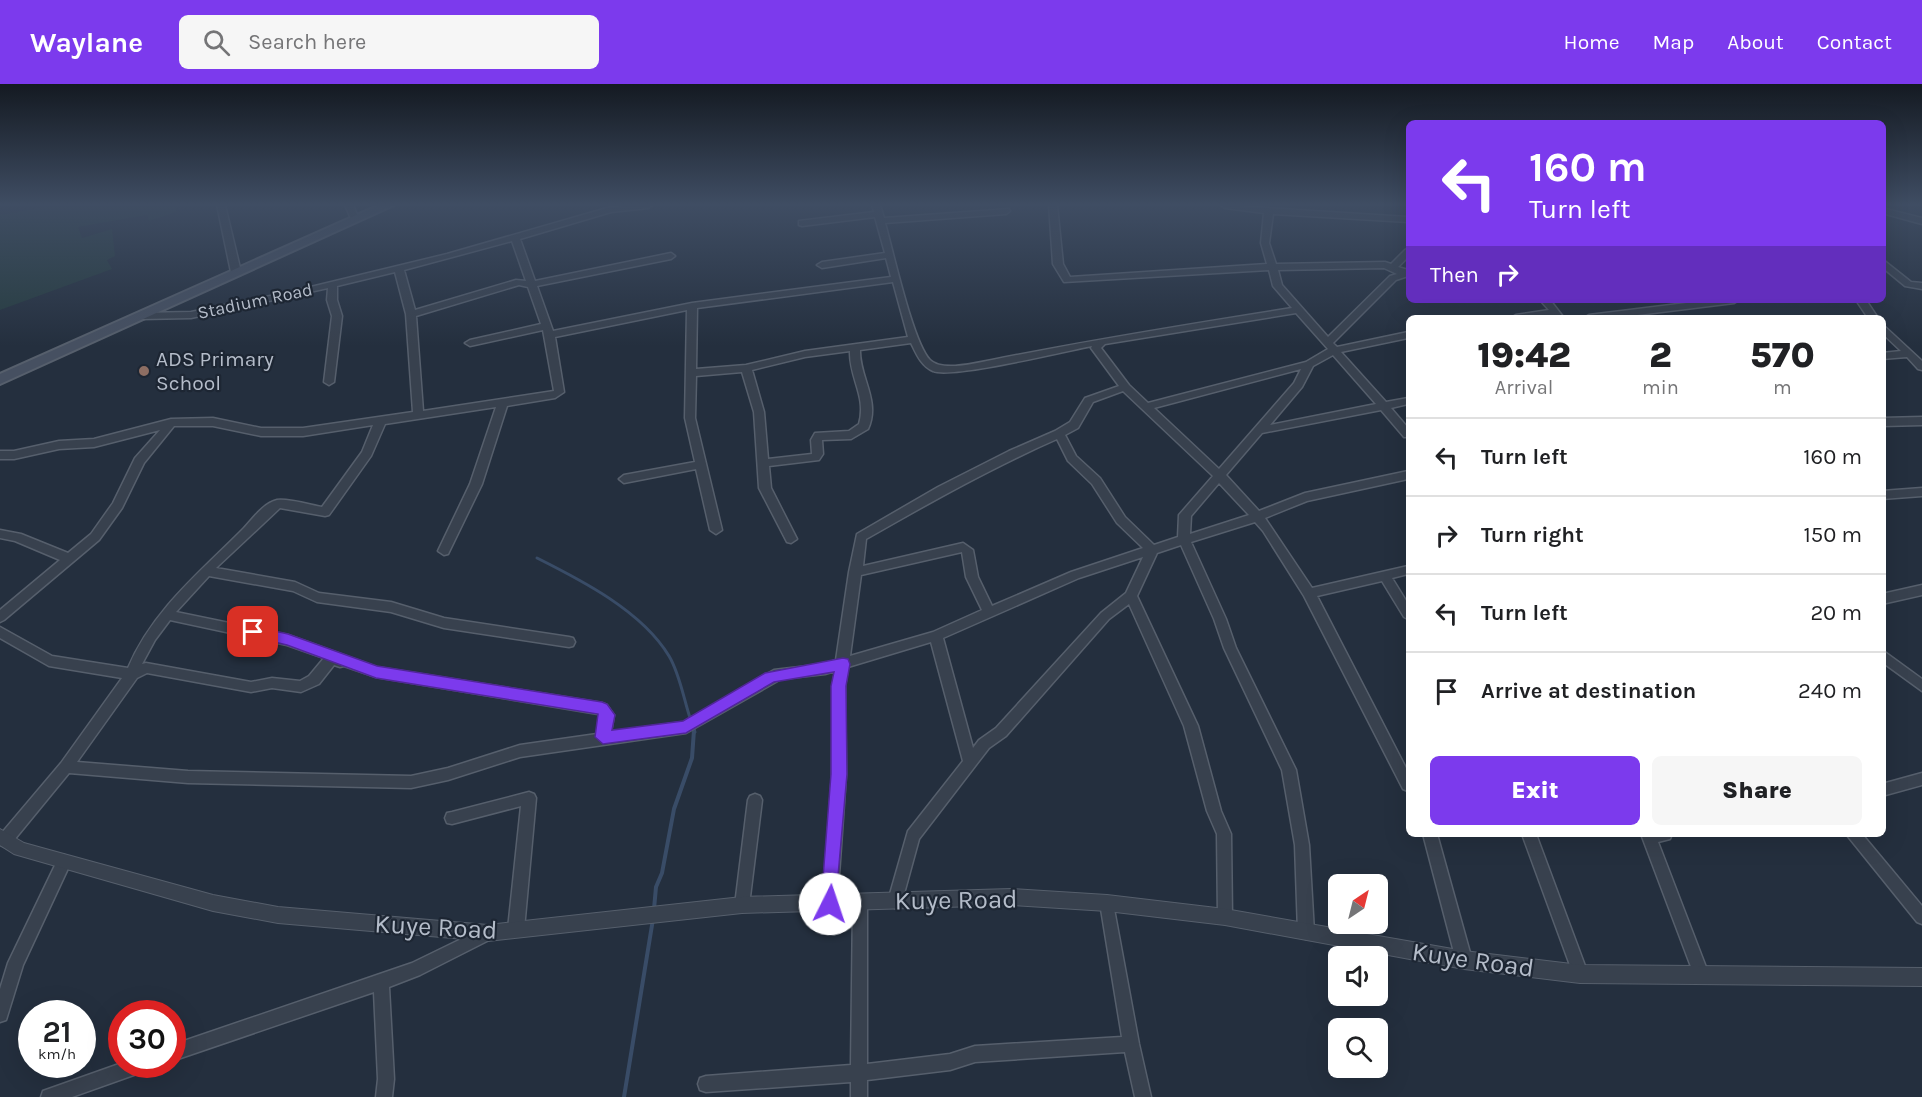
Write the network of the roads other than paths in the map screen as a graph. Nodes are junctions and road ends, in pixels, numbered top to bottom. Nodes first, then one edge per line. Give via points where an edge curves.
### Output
1 (232, 252) edge
2 (280, 252) edge
3 (462, 252) edge
4 (520, 252) edge
5 (1056, 252) edge
6 (1266, 252) edge
7 (1406, 254) edge
8 (890, 255) joint
9 (671, 256) dead end
10 (822, 265) dead end
11 (1886, 265) edge
12 (1270, 267) junction
13 (1393, 267) junction
14 (399, 269) junction
15 (236, 272) junction
16 (1406, 273) edge
17 (897, 279) junction
18 (333, 284) junction
19 (530, 285) junction
20 (1922, 286) edge
21 (1548, 303) edge
22 (1710, 303) edge
23 (692, 306) junction
24 (1296, 310) junction
25 (411, 314) junction
26 (1558, 315) edge
27 (1613, 315) edge
28 (141, 316) junction
29 (548, 330) junction
30 (1886, 331) edge
31 (1406, 336) edge
32 (914, 339) junction
33 (1102, 341) junction
34 (1328, 342) junction
35 (470, 343) dead end
36 (855, 348) junction
37 (1335, 351) junction
38 (1909, 354) junction
39 (1886, 356) edge
40 (1309, 364) junction
41 (1922, 367) edge
42 (746, 368) junction
43 (690, 373) junction
44 (0, 379) edge
45 (329, 382) dead end
46 (1125, 387) junction
47 (503, 401) junction
48 (1406, 401) edge
49 (1382, 406) junction
50 (1146, 407) junction
51 (418, 415) junction
52 (1922, 421) edge
53 (380, 422) junction
54 (1886, 422) edge
55 (171, 423) junction
56 (1260, 430) junction
57 (1406, 432) edge
58 (1059, 434) junction
59 (0, 456) edge
60 (763, 463) junction
61 (699, 465) junction
62 (1218, 474) junction
63 (1406, 475) edge
64 (624, 479) dead end
65 (1922, 492) edge
66 (1886, 495) edge
67 (1256, 515) junction
68 (716, 530) dead end
69 (0, 534) edge
70 (791, 539) dead end
71 (1184, 540) junction
72 (1152, 550) junction
73 (444, 551) dead end
74 (68, 558) junction
75 (205, 571) junction
76 (1406, 571) edge
77 (855, 572) junction
78 (1385, 576) junction
79 (1922, 590) edge
80 (1309, 593) junction
81 (1131, 596) junction
82 (1886, 598) edge
83 (1406, 611) edge
84 (989, 612) junction
85 (168, 615) junction
86 (0, 617) edge
87 (0, 632) edge
88 (936, 636) junction
89 (569, 642) dead end
90 (1886, 661) edge
91 (353, 664) junction
92 (843, 664) junction
93 (132, 674) junction
94 (1922, 686) edge
95 (603, 737) junction
96 (970, 764) junction
97 (66, 767) junction
98 (1406, 778) edge
99 (1922, 778) edge
100 (1886, 789) edge
101 (755, 800) dead end
102 (452, 818) dead end
103 (1431, 837) edge
104 (1530, 837) edge
105 (1649, 837) edge
106 (1855, 837) edge
107 (3, 838) edge
108 (64, 862) junction
109 (895, 901) junction
110 (860, 903) junction
111 (1107, 903) junction
112 (830, 904) junction
113 (742, 905) junction
114 (1225, 917) junction
115 (1922, 917) edge
116 (516, 929) junction
117 (1306, 932) junction
118 (488, 933) junction
119 (1464, 960) junction
120 (1580, 974) junction
121 (1701, 975) junction
122 (1922, 977) edge
123 (381, 981) junction
124 (0, 1014) edge
125 (1131, 1044) junction
126 (186, 1048) edge
127 (859, 1073) junction
128 (108, 1076) edge
129 (706, 1084) dead end
130 (49, 1097) edge
131 (384, 1097) edge
132 (859, 1097) edge
133 (1143, 1097) edge

1 - 15 street
2 - 15 main road
3 - 14 street, Stadium Road
4 - 19 street
5 - 12 street via 1066,280
6 - 12 street
7 - 13 street
8 - 10 street
8 - 17 street
9 - 19 street
11 - 20 street via 1908,284
12 - 13 street
12 - 24 street
13 - 16 street
14 - 18 street, Stadium Road
14 - 25 street
15 - 28 main road
16 - 34 street via 1394,278
17 - 23 street
17 - 32 street
18 - 28 street, Stadium Road via 191,315
18 - 45 street via 337,316
19 - 25 street via 519,282
19 - 29 street
21 - 26 street
22 - 27 street
23 - 29 street
23 - 43 street
24 - 33 street
24 - 34 street
25 - 51 street
28 - 44 main road
29 - 35 street
29 - 47 street via 557,394
30 - 38 street
31 - 37 street
32 - 33 street via 925,361 936,369 948,370
32 - 36 street
33 - 46 street via 1096,348
34 - 37 street
36 - 42 street via 805,354
36 - 60 street via 854,364 868,403 864,426 851,435 819,436 815,457
37 - 40 street
37 - 49 street
38 - 39 street
38 - 41 street
40 - 50 street
40 - 56 street via 1298,385
42 - 43 street
42 - 60 street via 759,412
43 - 61 street via 690,418
46 - 50 street
46 - 58 street via 1089,400 1074,425
47 - 51 street
47 - 73 street via 476,484
48 - 49 street
49 - 56 street
49 - 57 street
50 - 62 street
51 - 53 street
52 - 54 street
53 - 55 street via 278,433 213,423
53 - 75 street via 367,453 325,512 278,504
55 - 59 street via 94,443
55 - 74 street via 140,461 108,520 95,537
56 - 62 street
58 - 72 street via 1072,458 1096,481 1121,520
58 - 77 street via 1013,453 866,532 860,542
60 - 70 street via 768,497
61 - 64 street
61 - 68 street
62 - 67 street
62 - 71 street via 1185,515
63 - 67 street via 1305,498
65 - 66 street
67 - 71 street
67 - 80 street
69 - 74 street
71 - 72 street
71 - 117 street via 1230,648 1289,770 1302,845
72 - 81 street
72 - 84 street via 1075,575
74 - 86 street
75 - 85 street
75 - 89 street via 295,587 317,597 392,607 444,623
76 - 78 street
77 - 84 street via 963,547
77 - 92 street
78 - 80 street
78 - 83 street
79 - 82 street
80 - 98 street
81 - 96 street via 1105,616 1001,732 984,744
81 - 114 street via 1191,726 1224,834
84 - 88 street
85 - 91 street via 281,638
85 - 93 street
87 - 93 street via 49,661
88 - 92 street
88 - 96 street
90 - 94 street
91 - 93 street via 331,659 314,680 301,687 272,683 251,687 146,668
91 - 95 street via 376,672 602,709 607,715
92 - 95 street via 770,677 686,727
92 - 112 street via 838,686 839,774
93 - 97 street
95 - 97 street via 520,751 426,779 396,783 154,775
96 - 109 street via 913,836
97 - 107 street
99 - 100 street
101 - 113 street
102 - 116 street via 529,798
103 - 119 street
104 - 120 street
105 - 121 street
106 - 115 street
107 - 108 street, Kuye Road via 20,849
108 - 118 street, Kuye Road via 213,903 278,915
108 - 124 street via 16,963
109 - 110 street, Kuye Road
109 - 111 street, Kuye Road via 1011,897
110 - 112 street, Kuye Road
110 - 127 street
111 - 114 street, Kuye Road
111 - 125 street
112 - 113 street, Kuye Road
113 - 116 street, Kuye Road
114 - 117 street, Kuye Road
116 - 118 street, Kuye Road
117 - 119 street, Kuye Road
118 - 123 street via 443,958
119 - 120 street, Kuye Road
120 - 121 street, Kuye Road
121 - 122 street, Kuye Road
123 - 126 street
123 - 131 street
125 - 127 street via 975,1054 950,1062
125 - 133 street
127 - 129 street
127 - 132 street
128 - 130 street

